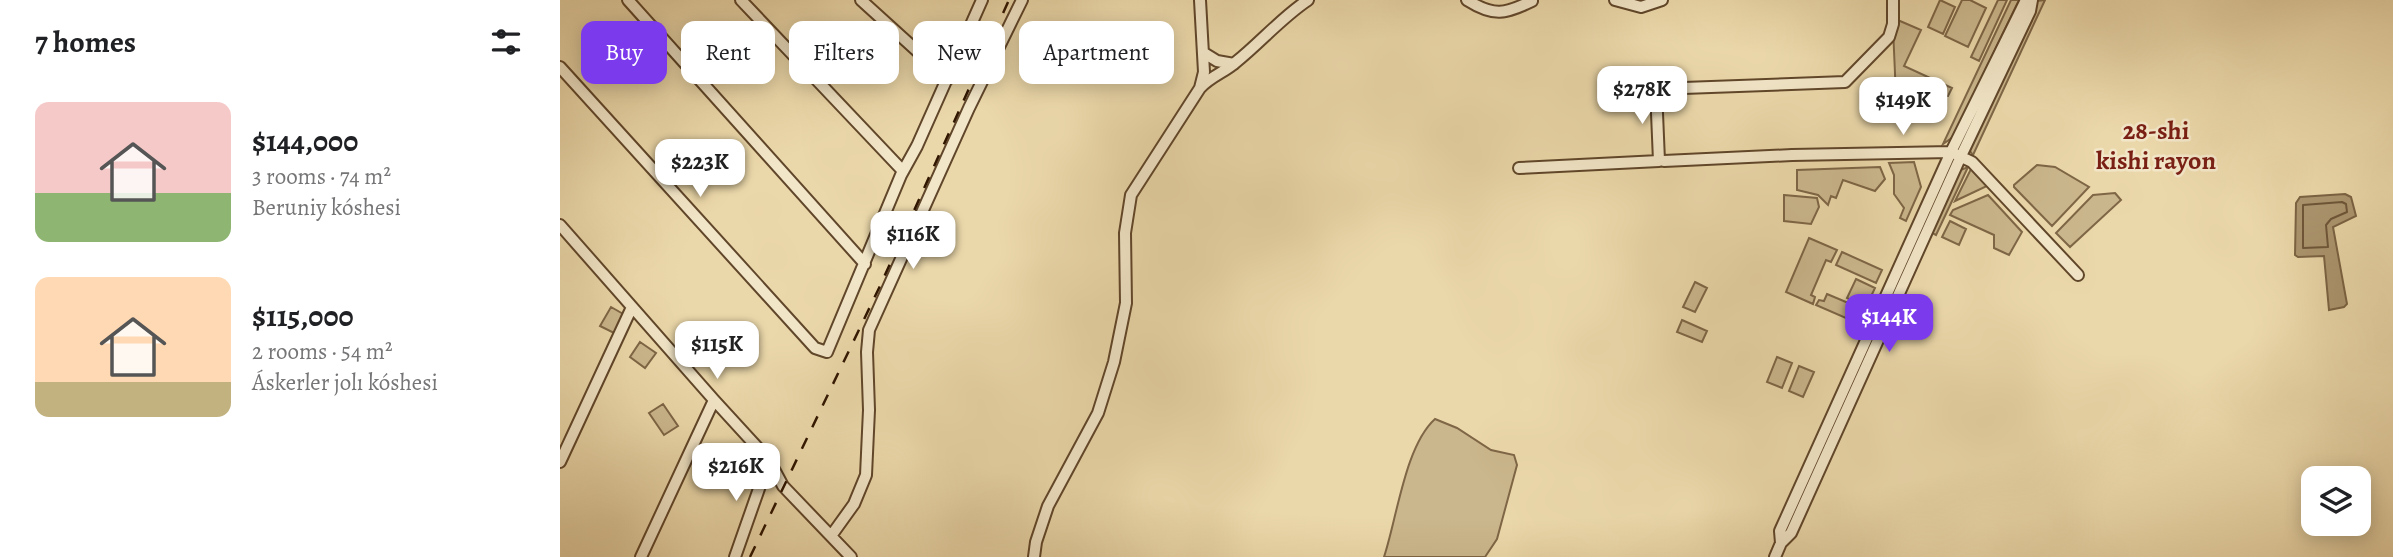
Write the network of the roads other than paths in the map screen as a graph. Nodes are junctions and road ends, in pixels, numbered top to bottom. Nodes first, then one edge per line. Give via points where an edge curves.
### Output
1 (628, 0) edge
2 (741, 0) edge
3 (861, 0) edge
4 (982, 0) edge
5 (1022, 0) edge
6 (1200, 0) edge
7 (1308, 0) edge
8 (1467, 0) edge
9 (1532, 0) edge
10 (1615, 0) edge
11 (1662, 0) edge
12 (1893, 0) edge
13 (2029, 0) edge
14 (973, 21) edge
15 (913, 47) edge
16 (1204, 53) junction
17 (1234, 64) junction
18 (560, 67) edge
19 (946, 84) edge
20 (1200, 88) junction
21 (1956, 154) junction
22 (1662, 161) junction
23 (1519, 168) dead end
24 (903, 171) junction
25 (560, 225) edge
26 (865, 264) junction
27 (2078, 275) dead end
28 (632, 307) junction
29 (714, 400) junction
30 (769, 460) junction
31 (560, 462) edge
32 (831, 536) junction
33 (849, 556) edge
34 (641, 557) edge
35 (735, 557) edge
36 (1034, 557) edge
37 (1775, 557) edge

1 - 26 street
2 - 24 street
3 - 15 street
4 - 14 street
5 - 32 street via 869,330 866,475 854,504
6 - 16 street
7 - 17 street
8 - 9 street via 1496,13 1510,12
10 - 11 street via 1641,7
12 - 22 street via 1889,37 1845,82 1656,89
13 - 21 street via 2030,11
16 - 17 street
16 - 20 street
17 - 20 street
18 - 26 street via 815,348 827,352
19 - 24 street
20 - 36 street via 1131,195 1125,233 1126,303 1114,362 1098,413 1048,506
21 - 22 street
21 - 27 street via 1972,162
21 - 37 street via 1790,533
22 - 23 street
24 - 26 street
25 - 28 street
28 - 29 street
28 - 31 street
29 - 30 street
29 - 34 street
30 - 32 street via 783,486
30 - 35 street
32 - 33 street

